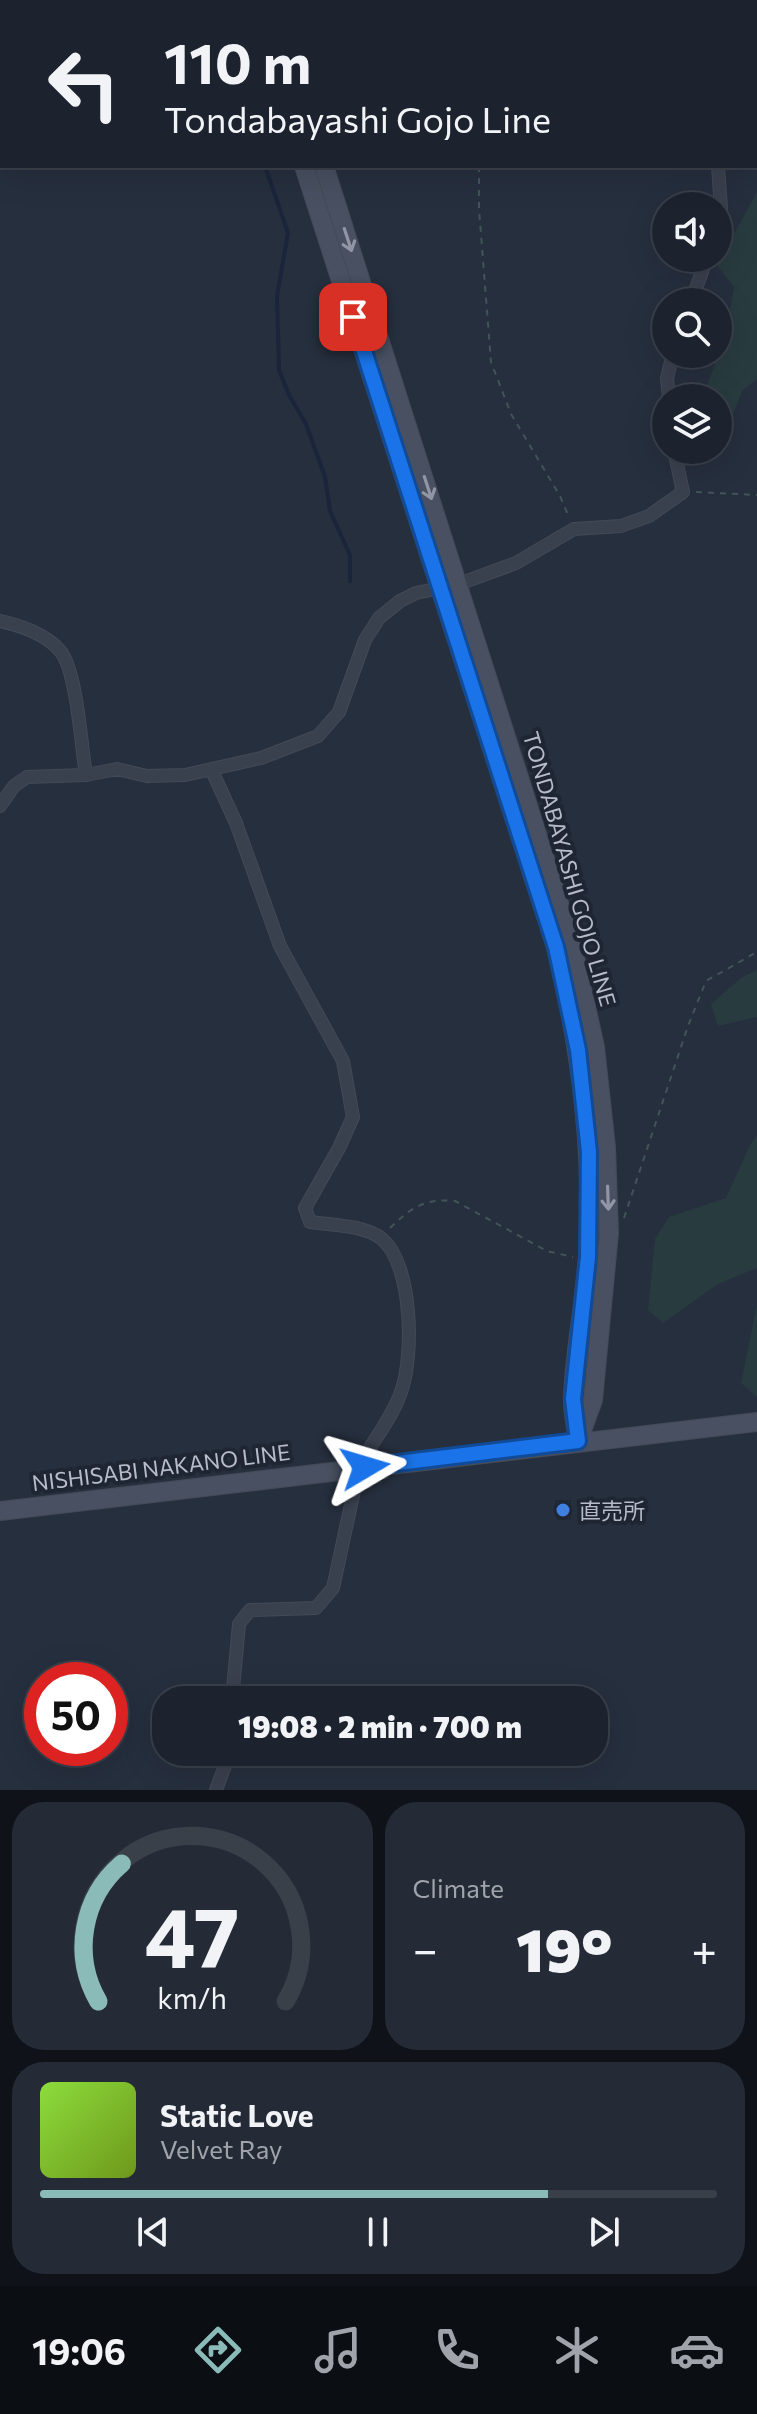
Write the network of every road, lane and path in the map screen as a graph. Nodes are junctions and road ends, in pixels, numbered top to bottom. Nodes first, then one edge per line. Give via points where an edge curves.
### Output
1 (305, 168) edge
2 (325, 168) edge
3 (479, 168) edge
4 (718, 168) edge
5 (720, 192) edge
6 (677, 464) edge
7 (683, 492) junction
8 (757, 495) edge
9 (574, 529) junction
10 (459, 584) junction
11 (440, 588) junction
12 (0, 621) edge
13 (212, 771) junction
14 (86, 775) junction
15 (0, 806) edge
16 (757, 952) edge
17 (609, 1233) junction
18 (381, 1238) junction
19 (588, 1257) junction
20 (757, 1422) edge
21 (578, 1441) junction
22 (0, 1511) edge
23 (233, 1686) edge
24 (225, 1766) edge
25 (216, 1790) edge

1 - 11 main road, TONDABAYASHI GOJO LINE
2 -> 10 main road, TONDABAYASHI GOJO LINE
3 - 9 path via 491,362 511,414
4 - 5 street
6 - 7 street
7 - 8 path
7 - 9 street via 649,516 621,526
9 - 10 street via 516,563
10 - 11 street
10 -> 17 main road, TONDABAYASHI GOJO LINE via 585,995 606,1147
11 - 13 street via 416,593 379,618 365,640 339,712 318,736
11 - 19 main road, TONDABAYASHI GOJO LINE via 569,999 589,1152
12 - 14 street via 46,638 69,667
13 - 14 street via 147,776 117,769
13 - 18 street via 280,946 343,1061 353,1117 305,1208 310,1222
14 - 15 street via 27,777
16 - 17 path via 706,981 625,1216
17 - 21 main road, TONDABAYASHI GOJO LINE via 593,1400
18 - 19 path via 411,1207 455,1201 547,1251
18 - 23 street, bridge via 405,1278 407,1361 401,1392 355,1486 333,1588 316,1608 250,1610 239,1624
19 - 21 main road, TONDABAYASHI GOJO LINE via 573,1399
20 - 21 main road, NISHISABI NAKANO LINE
21 - 22 main road, NISHISABI NAKANO LINE
24 - 25 street

